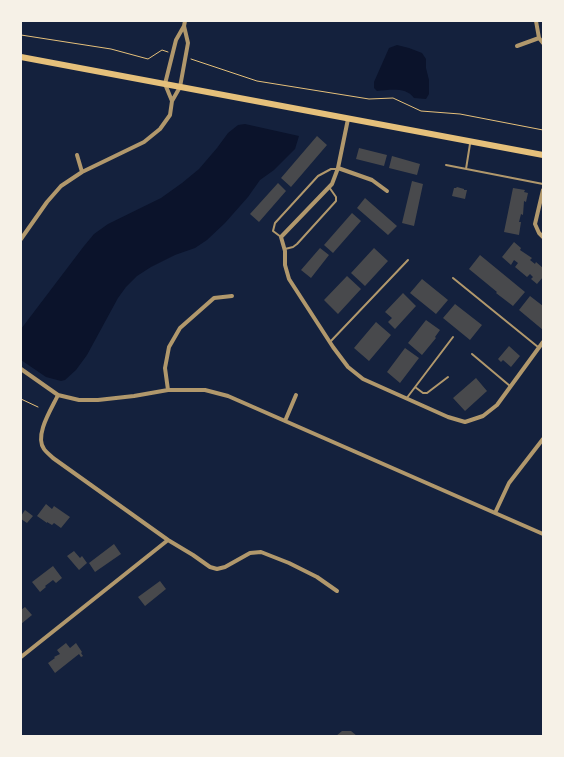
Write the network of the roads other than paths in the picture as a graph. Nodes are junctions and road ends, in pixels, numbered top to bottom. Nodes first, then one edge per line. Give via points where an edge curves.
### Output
1 (536, 21) edge
2 (184, 24) edge
3 (539, 38) junction
4 (543, 43) edge
5 (517, 46) dead end
6 (21, 57) edge
7 (165, 84) junction
8 (180, 87) junction
9 (172, 101) junction
10 (348, 119) junction
11 (471, 142) junction
12 (77, 155) dead end
13 (543, 156) edge
14 (446, 165) dead end
15 (338, 168) junction
16 (466, 169) junction
17 (82, 172) junction
18 (543, 184) edge
19 (329, 187) junction
20 (543, 190) edge
21 (387, 192) dead end
22 (281, 237) junction
23 (543, 237) edge
24 (21, 239) edge
25 (284, 249) junction
26 (408, 260) dead end
27 (453, 278) dead end
28 (232, 296) dead end
29 (454, 337) dead end
30 (330, 342) junction
31 (543, 342) edge
32 (538, 347) junction
33 (472, 354) dead end
34 (21, 369) edge
35 (448, 377) dead end
36 (510, 386) junction
37 (414, 387) junction
38 (168, 390) junction
39 (58, 395) junction
40 (296, 395) dead end
41 (406, 398) junction
42 (285, 421) junction
43 (543, 439) edge
44 (495, 513) junction
45 (543, 534) edge
46 (168, 540) junction
47 (337, 591) dead end
48 (21, 657) edge

1 - 3 street
2 - 7 street via 176,40
2 - 8 street via 188,43
3 - 4 street
3 - 5 street
6 - 7 main road
7 - 8 main road
7 - 9 street
8 - 9 street
8 - 10 main road
9 - 17 street via 170,114 160,129 144,142
10 - 11 main road
10 - 15 street
11 - 13 main road
11 - 16 lane
12 - 17 street
14 - 16 lane
15 - 19 street
15 - 21 street via 372,180
15 - 22 lane via 318,176 275,223 273,231
16 - 18 lane
17 - 24 street via 61,186
19 - 22 street
19 - 25 lane via 336,201 297,244
20 - 23 street via 535,224
22 - 25 street
25 - 30 street via 289,280
26 - 30 lane
27 - 32 lane
28 - 38 street via 214,298 180,328 169,347 166,368
29 - 37 lane
30 - 41 street via 348,367 363,380
31 - 32 street
32 - 36 street
33 - 36 lane
34 - 39 street
35 - 37 lane via 427,393
36 - 41 street via 497,406 483,416 465,422 448,418
37 - 41 lane
38 - 39 street via 98,400
38 - 42 street via 205,390 228,396
39 - 46 street via 45,422 41,437 43,448
40 - 42 street
42 - 44 street
43 - 44 street via 509,483
44 - 45 street
46 - 47 street via 217,569 250,553 261,552 317,577
46 - 48 street

